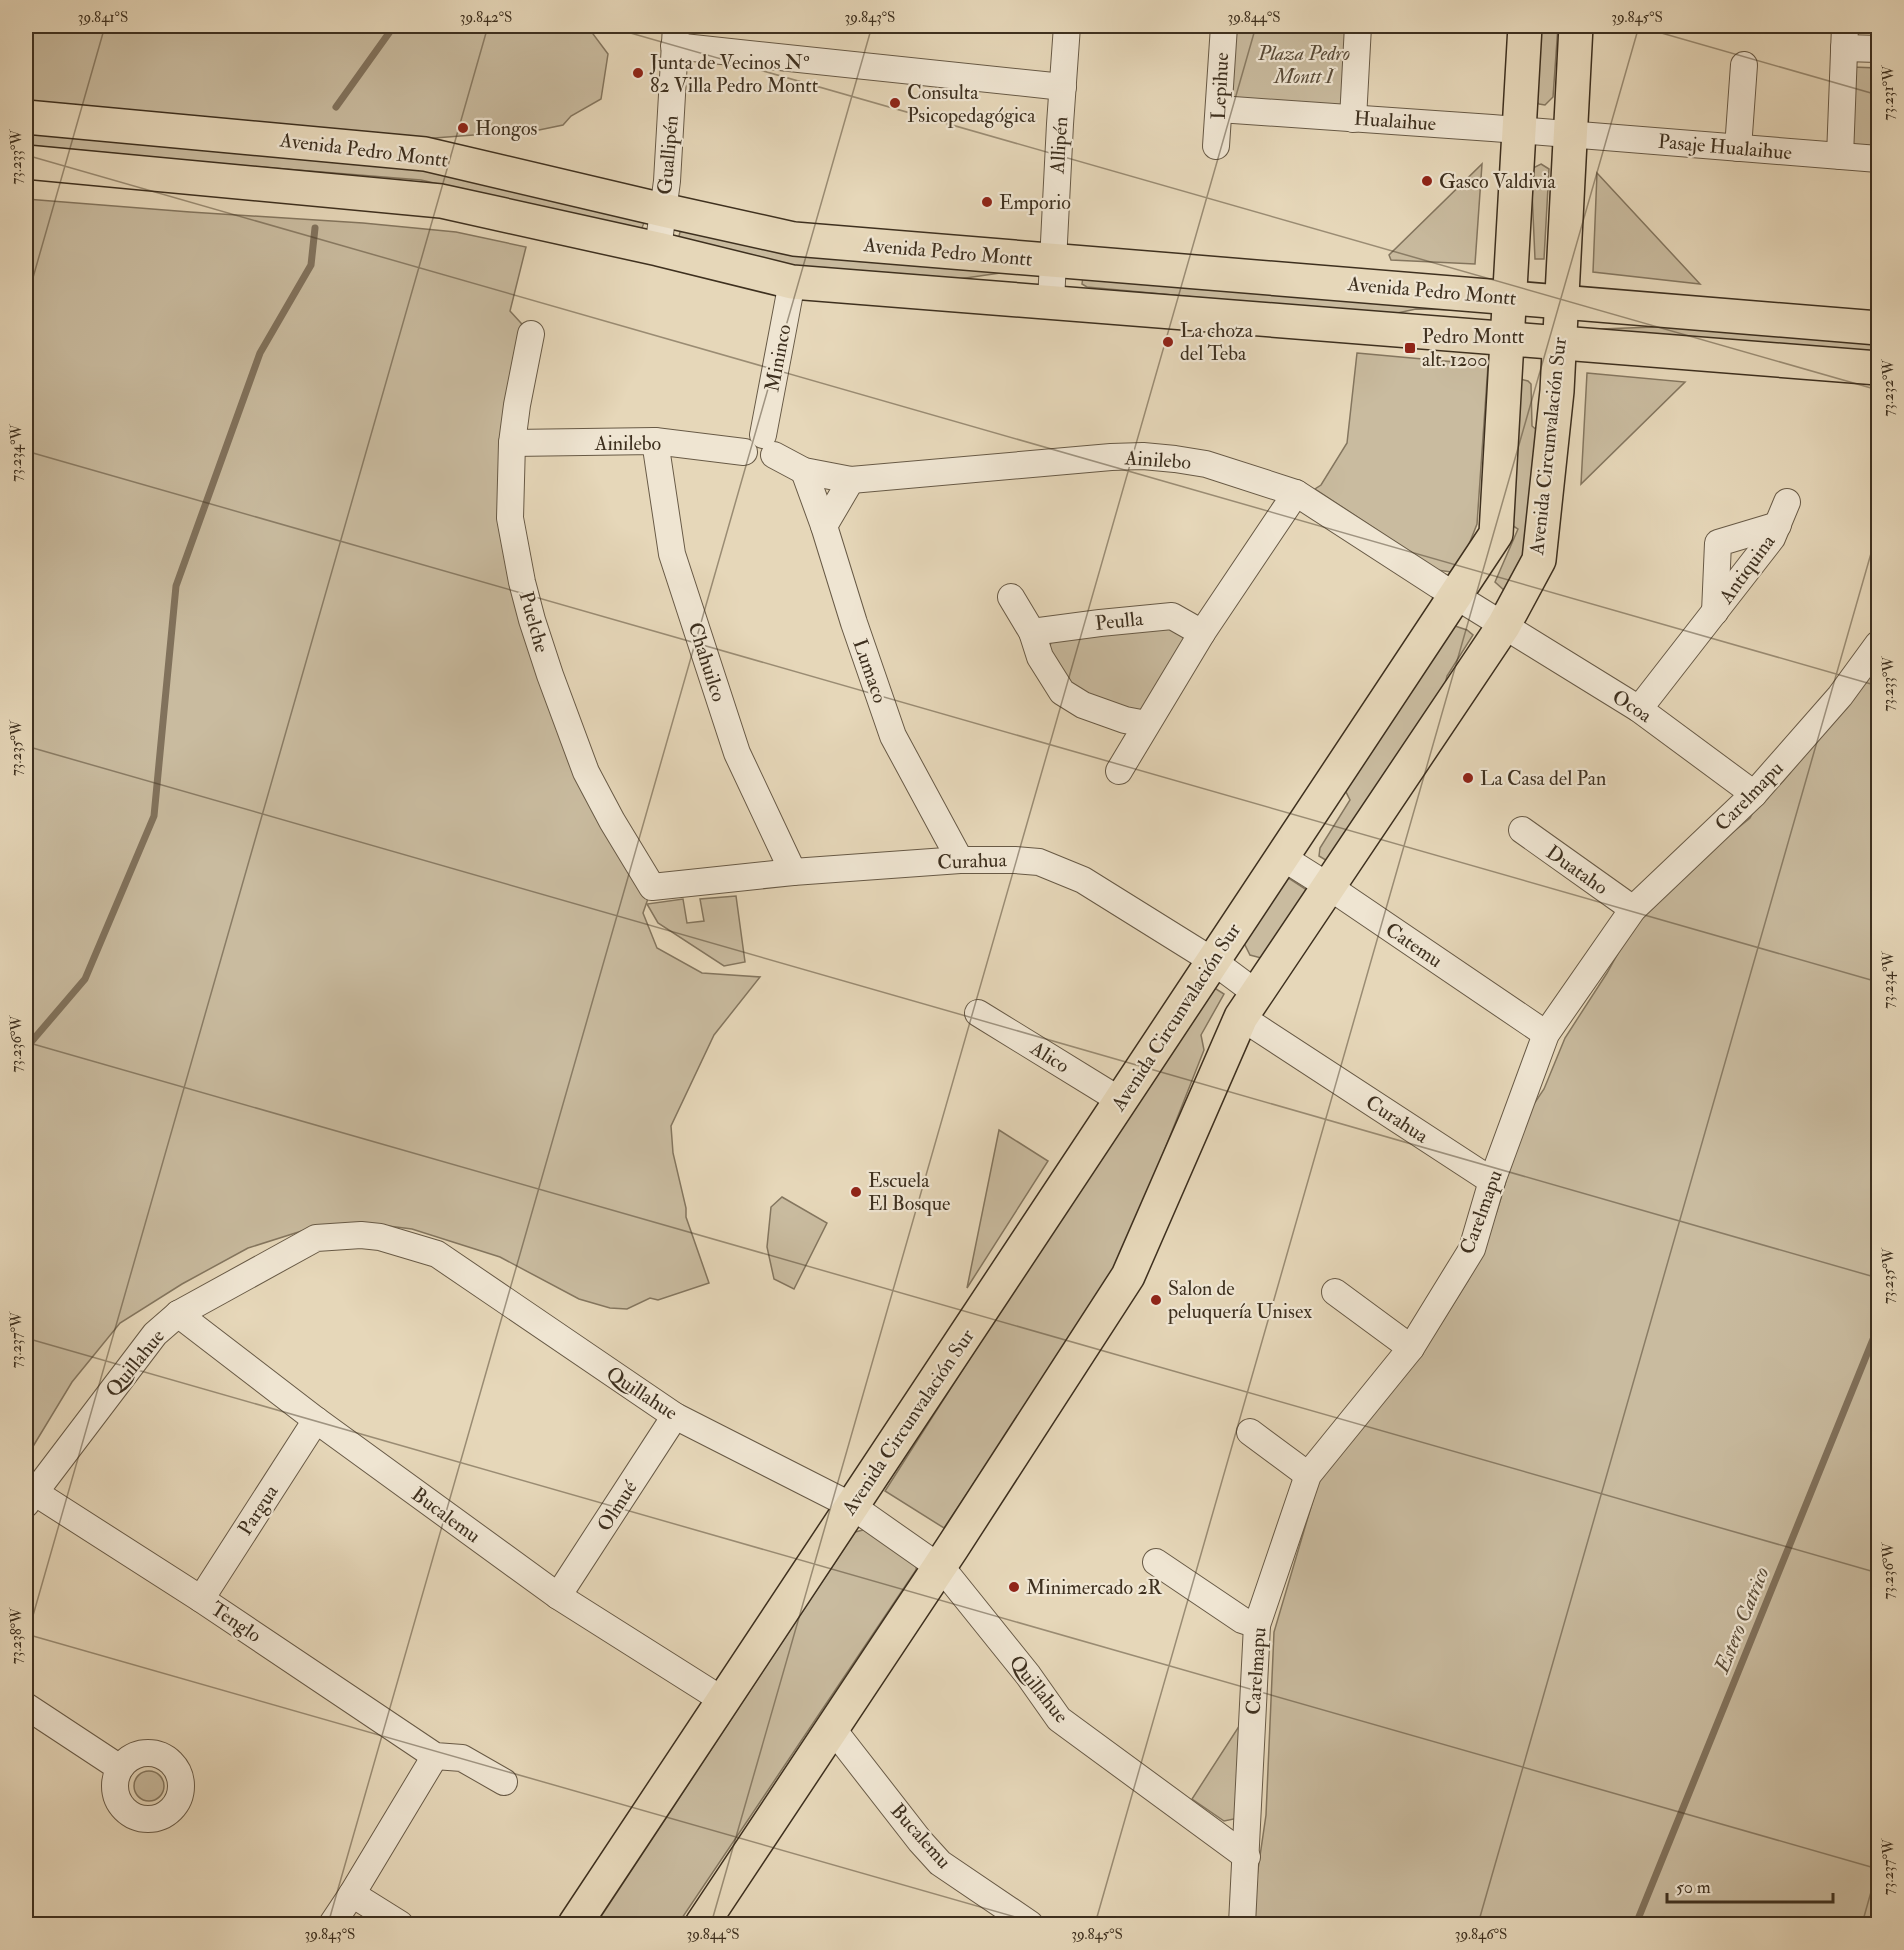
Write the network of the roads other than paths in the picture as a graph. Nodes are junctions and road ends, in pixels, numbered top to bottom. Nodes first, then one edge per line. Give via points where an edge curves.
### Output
1 (1067, 26) edge
2 (1224, 26) edge
3 (1358, 26) edge
4 (1525, 26) edge
5 (1576, 26) edge
6 (675, 36) edge
7 (1845, 37) edge
8 (1878, 49) edge
9 (1744, 65) dead end
10 (1063, 87) junction
11 (1219, 109) junction
12 (26, 117) edge
13 (1353, 119) junction
14 (1519, 130) junction
15 (1571, 134) junction
16 (1216, 146) dead end
17 (1738, 148) junction
18 (1840, 156) junction
19 (1878, 159) edge
20 (26, 162) edge
21 (663, 210) junction
22 (658, 249) junction
23 (1052, 260) junction
24 (792, 282) junction
25 (1509, 297) junction
26 (1051, 301) junction
27 (1562, 302) junction
28 (1878, 328) edge
29 (531, 334) dead end
30 (1507, 338) junction
31 (1559, 342) junction
32 (1878, 368) edge
33 (655, 441) junction
34 (512, 443) junction
35 (769, 445) junction
36 (804, 471) junction
37 (851, 480) junction
38 (1296, 493) junction
39 (1787, 502) dead end
40 (1778, 525) junction
41 (824, 526) junction
42 (1455, 596) junction
43 (1011, 597) dead end
44 (1715, 612) junction
45 (1504, 626) junction
46 (1032, 632) junction
47 (1202, 633) junction
48 (1878, 644) edge
49 (1639, 709) junction
50 (1146, 724) junction
51 (1119, 771) dead end
52 (1754, 794) junction
53 (1522, 830) dead end
54 (1282, 857) junction
55 (960, 860) junction
56 (794, 872) junction
57 (1328, 886) junction
58 (652, 887) joint
59 (1633, 909) junction
60 (1213, 961) junction
61 (1248, 1005) junction
62 (978, 1013) dead end
63 (1546, 1034) junction
64 (1121, 1101) junction
65 (1492, 1180) junction
66 (1335, 1292) dead end
67 (178, 1314) junction
68 (1411, 1348) junction
69 (675, 1416) junction
70 (316, 1420) junction
71 (1250, 1432) dead end
72 (1308, 1475) junction
73 (30, 1498) edge
74 (852, 1506) junction
75 (1156, 1562) dead end
76 (939, 1567) junction
77 (558, 1596) junction
78 (201, 1599) junction
79 (1257, 1625) junction
80 (724, 1701) junction
81 (26, 1706) edge
82 (832, 1728) junction
83 (435, 1756) junction
84 (120, 1768) dead end
85 (504, 1782) dead end
86 (1247, 1857) junction
87 (352, 1894) junction
88 (332, 1924) edge
89 (400, 1924) edge
90 (575, 1924) edge
91 (702, 1924) edge
92 (1030, 1924) edge
93 (1242, 1924) edge

1 - 10 street, Allipén
2 - 11 street, Lepihue
3 - 13 street
4 - 14 main road, Avenida Circunvalación Sur
5 - 15 main road, Avenida Circunvalación Sur
6 - 10 street
6 - 21 street, Guallipén
7 - 8 street
7 - 18 street
9 - 17 street
10 - 23 street, Allipén
11 - 13 street, Hualaihue
11 - 16 street, Lepihue
12 - 21 main road, Avenida Pedro Montt via 425,154
13 - 14 street, Hualaihue
14 - 15 street, Hualaihue
14 - 25 main road, Avenida Circunvalación Sur
15 - 17 street, Pasaje Hualaihue
15 - 27 main road, Avenida Circunvalación Sur
17 - 18 street, Pasaje Hualaihue
18 - 19 street, Pasaje Hualaihue
20 - 22 main road, Avenida Pedro Montt via 441,201
21 - 22 street, Guallipén
21 - 23 main road, Avenida Pedro Montt via 794,239
22 - 24 main road, Avenida Pedro Montt
23 - 25 main road, Avenida Pedro Montt
23 - 26 street, Allipén
24 - 26 main road, Avenida Pedro Montt
24 - 35 street, Mininco
25 - 27 main road, Avenida Pedro Montt
25 - 30 main road, Avenida Circunvalación Sur
26 - 30 main road, Avenida Pedro Montt
27 - 28 main road, Avenida Pedro Montt
27 - 31 main road, Avenida Circunvalación Sur
29 - 34 street, Puelche
30 - 31 main road, Avenida Pedro Montt
30 - 42 main road, Avenida Circunvalación Sur via 1496,534
31 - 32 main road, Avenida Pedro Montt
31 - 45 main road, Avenida Circunvalación Sur via 1539,560
33 - 34 street, Ainilebo
33 - 35 street, Ainilebo via 744,452 748,462 758,466 768,463
33 - 56 street, Chahuilco via 672,554 738,753
34 - 58 street, Puelche via 510,518 532,620 586,772
35 - 36 street, Ainilebo
36 - 37 street, Ainilebo
36 - 41 street, Lumaco
37 - 38 street, Ainilebo via 1143,456 1206,464
37 - 41 street
38 - 42 street, Ainilebo
38 - 47 street
39 - 40 street, Antiquina
40 - 44 street, Antiquina
40 - 44 street, Antiquina via 1718,543
41 - 55 street, Lumaco via 893,736
42 - 45 street, Ainilebo
42 - 54 main road, Avenida Circunvalación Sur
43 - 46 street
44 - 49 street, Antiquina
45 - 49 street, Ocoa
45 - 57 main road, Avenida Circunvalación Sur
46 - 47 street, Peulla via 1172,616
46 - 50 street via 1040,657 1062,692 1083,705
47 - 50 street
48 - 52 street, Carelmapu via 1840,696
49 - 52 street, Ocoa
50 - 51 street
52 - 59 street, Carelmapu
53 - 59 street, Duataho
54 - 57 street, Catemu
54 - 60 main road, Avenida Circunvalación Sur
55 - 56 street, Curahua
55 - 60 street, Curahua via 1039,862 1083,880
56 - 58 street, Curahua
57 - 61 main road, Avenida Circunvalación Sur
57 - 63 street, Catemu
59 - 63 street, Carelmapu
60 - 61 street, Curahua
60 - 64 main road, Avenida Circunvalación Sur
61 - 65 street, Curahua
61 - 76 main road, Avenida Circunvalación Sur via 1128,1276
62 - 64 street, Alico
63 - 65 street, Carelmapu
64 - 74 main road, Avenida Circunvalación Sur
65 - 68 street, Carelmapu via 1472,1249
66 - 68 street
67 - 69 street, Quillahue via 316,1238 380,1237 437,1254
67 - 70 street, Bucalemu
67 - 73 street, Quillahue via 155,1334
68 - 72 street, Carelmapu
69 - 74 street, Quillahue
69 - 77 street, Olmué
70 - 77 street, Bucalemu
70 - 78 street, Pargua
71 - 72 street
72 - 79 street, Carelmapu
73 - 78 street, Tenglo
74 - 76 street, Quillahue
74 - 80 main road, Avenida Circunvalación Sur
75 - 79 street via 1242,1620
76 - 82 main road, Avenida Circunvalación Sur
76 - 86 street, Quillahue via 1021,1666 1059,1719
77 - 80 street, Bucalemu
78 - 83 street, Tenglo
79 - 86 street, Carelmapu
80 - 90 main road, Avenida Circunvalación Sur
81 - 84 street
82 - 91 main road, Avenida Circunvalación Sur
82 - 92 street, Bucalemu via 940,1863
83 - 85 street, Tenglo via 462,1758
83 - 87 street
86 - 93 street, Carelmapu
87 - 88 street
87 - 89 street

